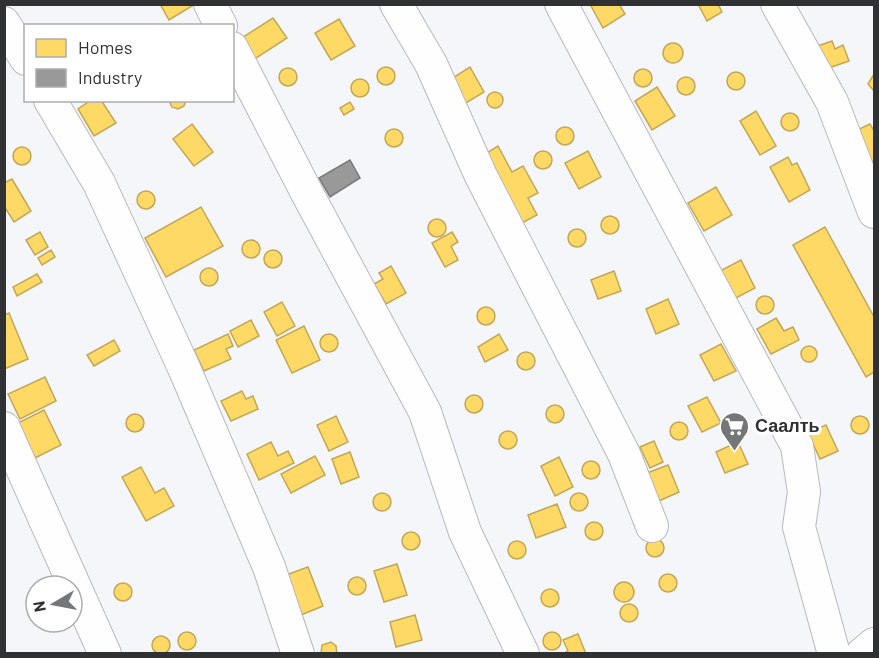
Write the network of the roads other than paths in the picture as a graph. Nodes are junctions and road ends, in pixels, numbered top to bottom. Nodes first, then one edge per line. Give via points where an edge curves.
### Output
1 (210, 4) edge
2 (396, 4) edge
3 (561, 4) edge
4 (777, 4) edge
5 (4, 23) edge
6 (220, 24) edge
7 (234, 52) edge
8 (24, 56) edge
9 (51, 102) edge
10 (874, 212) edge
11 (4, 428) edge
12 (652, 526) dead end
13 (874, 644) edge
14 (105, 654) edge
15 (298, 654) edge
16 (523, 654) edge
17 (834, 654) edge
18 (862, 654) edge

1 - 6 street
2 - 12 street via 431,64 481,177 624,454
3 - 17 street via 797,446 804,492 799,527
4 - 10 street via 831,102
5 - 8 street
7 - 16 street via 425,412 465,532
9 - 15 street via 99,183 184,368 269,567
11 - 14 street
13 - 18 street

